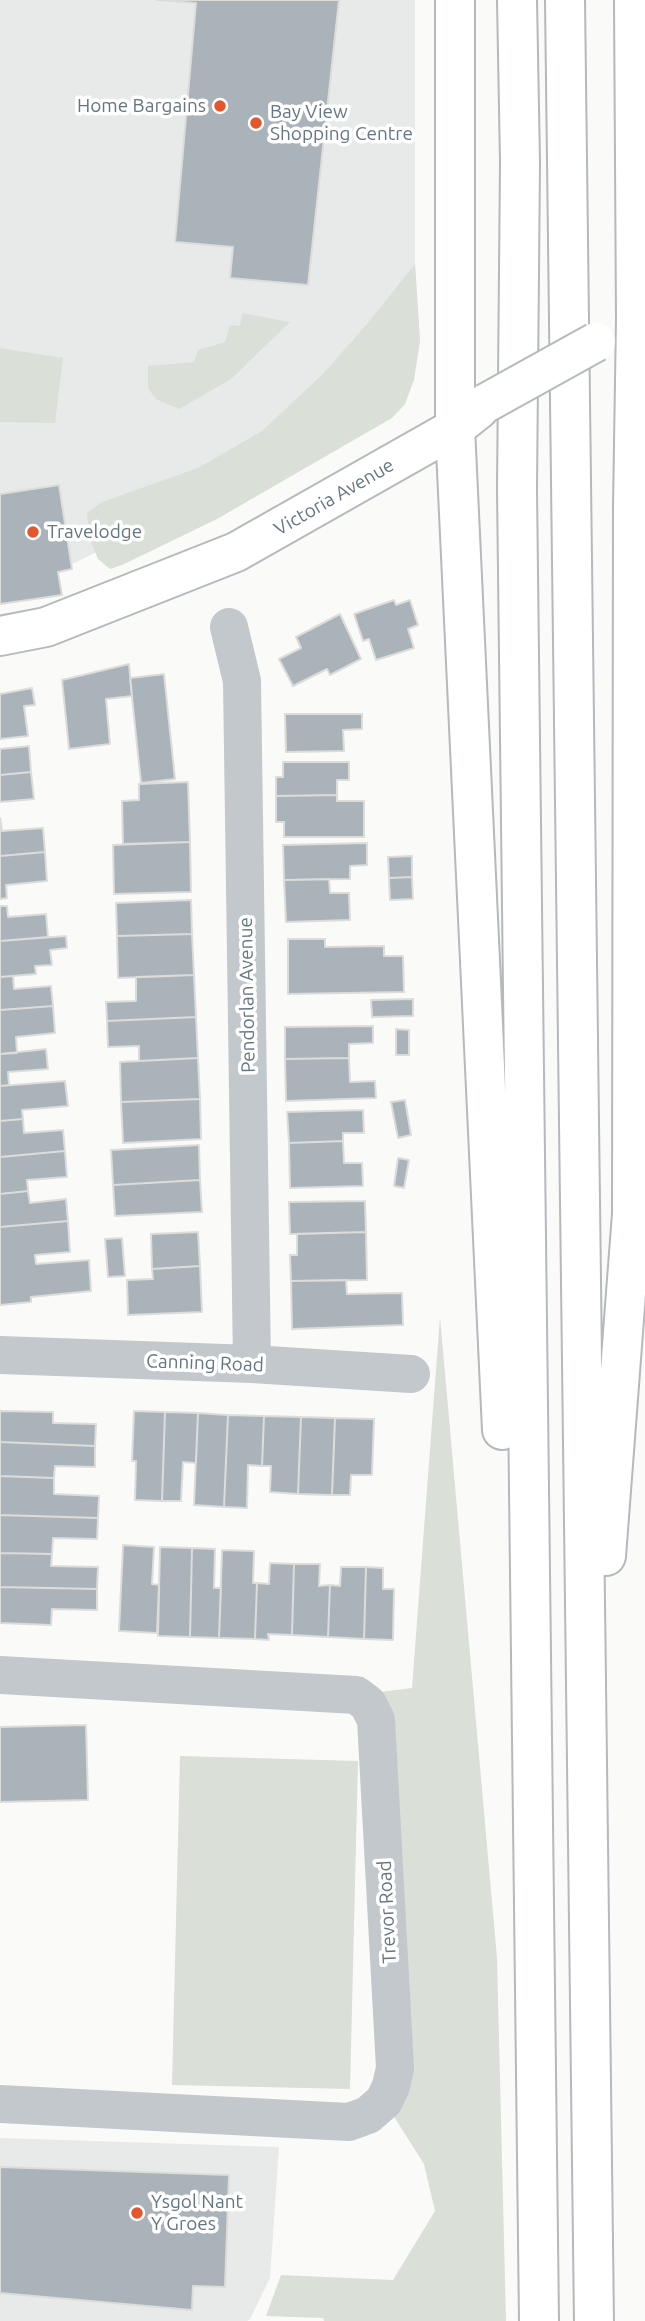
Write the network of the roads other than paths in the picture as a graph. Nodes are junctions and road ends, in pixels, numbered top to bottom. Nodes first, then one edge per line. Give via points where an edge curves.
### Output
1 (455, 0) edge
2 (517, 0) edge
3 (565, 0) edge
4 (634, 0) edge
5 (640, 315) edge
6 (454, 428) junction
7 (229, 628) dead end
8 (0, 636) edge
9 (0, 1355) edge
10 (253, 1364) junction
11 (411, 1374) dead end
12 (0, 1675) edge
13 (586, 1803) junction
14 (535, 2103) junction
15 (0, 2104) edge
16 (539, 2321) edge
17 (594, 2321) edge

1 - 6 main road
2 - 14 main road via 517,489
3 - 13 main road
4 - 5 main road
5 - 6 main road, Victoria Avenue, bridge via 486,403
5 - 13 main road via 633,507 632,1214
6 - 8 main road, Victoria Avenue via 236,552 46,627
6 - 14 main road
7 - 10 street, Pendorlan Avenue via 242,681
9 - 10 street, Canning Road
10 - 11 street, Canning Road
12 - 15 street, Trevor Road via 356,1695 368,1704 376,1720 395,2068 384,2101 368,2115 349,2122
13 - 17 main road
14 - 16 main road

